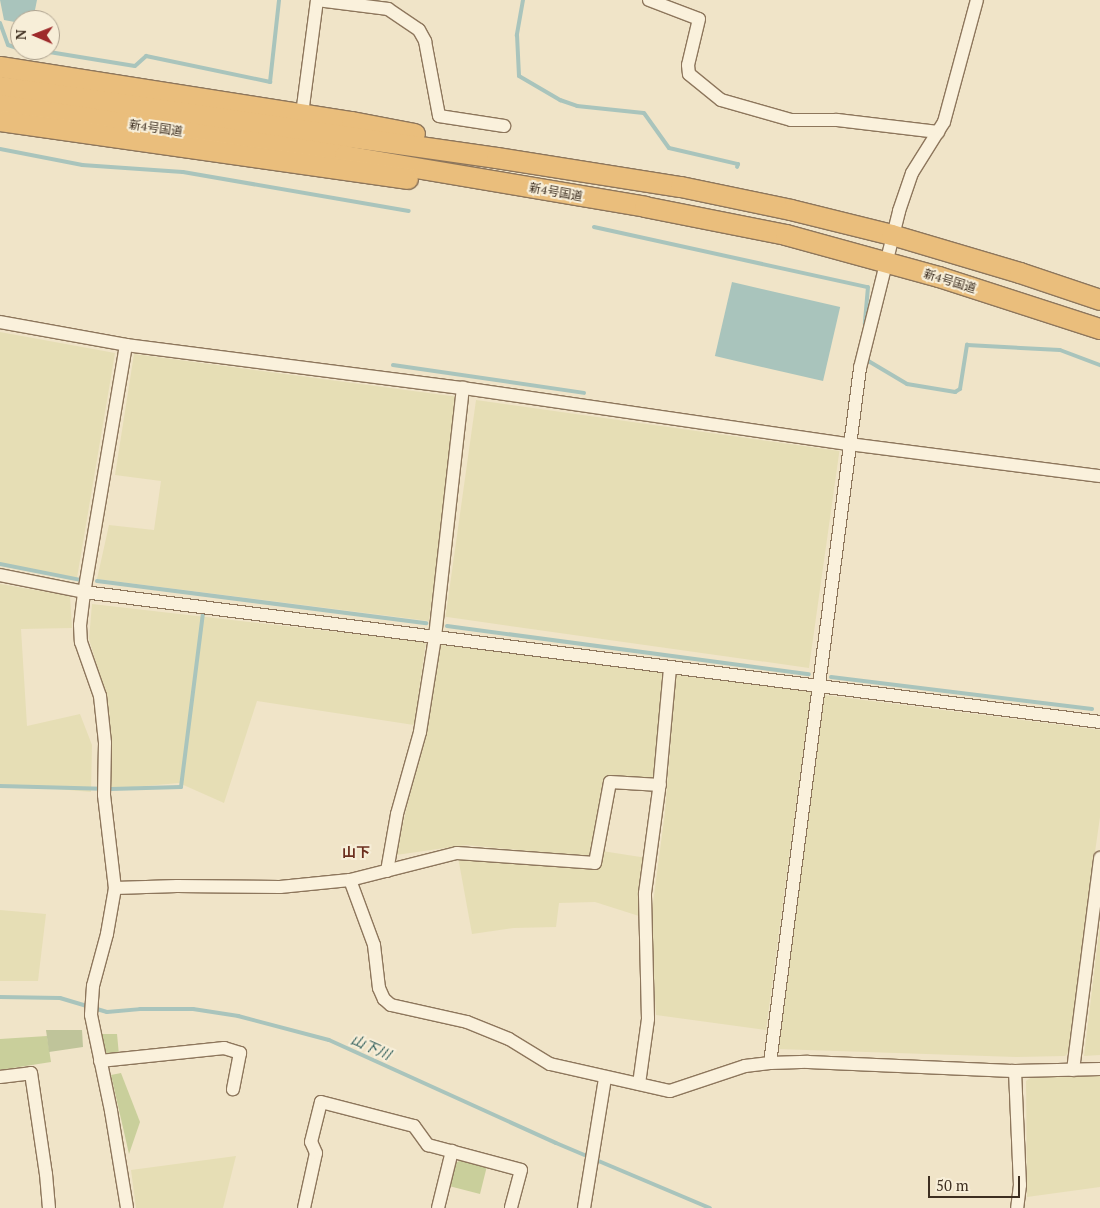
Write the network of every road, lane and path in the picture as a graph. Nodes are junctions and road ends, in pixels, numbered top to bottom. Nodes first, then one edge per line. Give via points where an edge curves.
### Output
1 (317, 0) edge
2 (648, 0) edge
3 (977, 0) edge
4 (0, 67) edge
5 (0, 87) edge
6 (0, 105) edge
7 (302, 114) junction
8 (0, 121) edge
9 (504, 126) dead end
10 (938, 132) junction
11 (497, 158) junction
12 (493, 181) junction
13 (892, 235) junction
14 (885, 262) junction
15 (1100, 300) edge
16 (0, 322) edge
17 (1100, 329) edge
18 (126, 345) junction
19 (463, 388) junction
20 (850, 444) junction
21 (1100, 476) edge
22 (0, 575) edge
23 (83, 597) junction
24 (435, 637) junction
25 (670, 667) junction
26 (819, 686) junction
27 (1100, 722) edge
28 (660, 785) junction
29 (1100, 858) edge
30 (387, 871) junction
31 (350, 880) junction
32 (115, 888) junction
33 (100, 1061) junction
34 (770, 1063) junction
35 (1100, 1069) edge
36 (1073, 1070) junction
37 (1015, 1071) junction
38 (0, 1077) edge
39 (605, 1078) junction
40 (639, 1084) junction
41 (233, 1089) dead end
42 (452, 1151) junction
43 (49, 1208) edge
44 (127, 1208) edge
45 (304, 1208) edge
46 (438, 1208) edge
47 (511, 1208) edge
48 (584, 1208) edge
49 (1017, 1208) edge

1 - 7 street
1 - 9 street via 388,8 419,30 425,41 439,116
2 - 10 street via 699,19 688,64 689,74 721,100 791,120 836,120
3 - 10 street via 944,122
4 - 7 highway
5 - 11 highway, 新4号国道
6 - 12 highway, 新4号国道
7 - 11 highway via 450,142
8 - 12 highway via 419,181
10 - 13 street via 912,173
11 - 13 highway, 新4号国道 via 681,187
12 - 14 highway, 新4号国道 via 786,235
13 - 14 street
13 - 15 highway, 新4号国道
14 - 17 highway, 新4号国道
14 - 20 street via 860,368
16 - 18 street
18 - 19 street
18 - 23 street
19 - 20 street
19 - 24 street
20 - 21 street
20 - 26 street
22 - 23 street
23 - 24 street
23 - 32 street via 81,642 100,696 105,743 104,795
24 - 25 street
24 - 30 street via 420,732 396,814
25 - 26 street
25 - 28 street
26 - 27 street
26 - 34 street
28 - 30 street via 610,782 595,863 457,854
28 - 40 street via 645,893 648,1019
29 - 36 street
30 - 31 street
31 - 32 street via 280,887
31 - 39 street via 374,944 379,988 390,1005 467,1022 509,1039 550,1064
32 - 33 street via 92,996 91,1016
33 - 41 street via 224,1048 240,1053
33 - 44 street
34 - 37 street
34 - 40 street via 745,1066 670,1091
35 - 36 street
36 - 37 street
37 - 49 street
38 - 43 street via 31,1073
39 - 40 street
39 - 48 street
42 - 45 street via 428,1145 414,1126 321,1102 311,1142 316,1153
42 - 46 street
42 - 47 street via 521,1170

